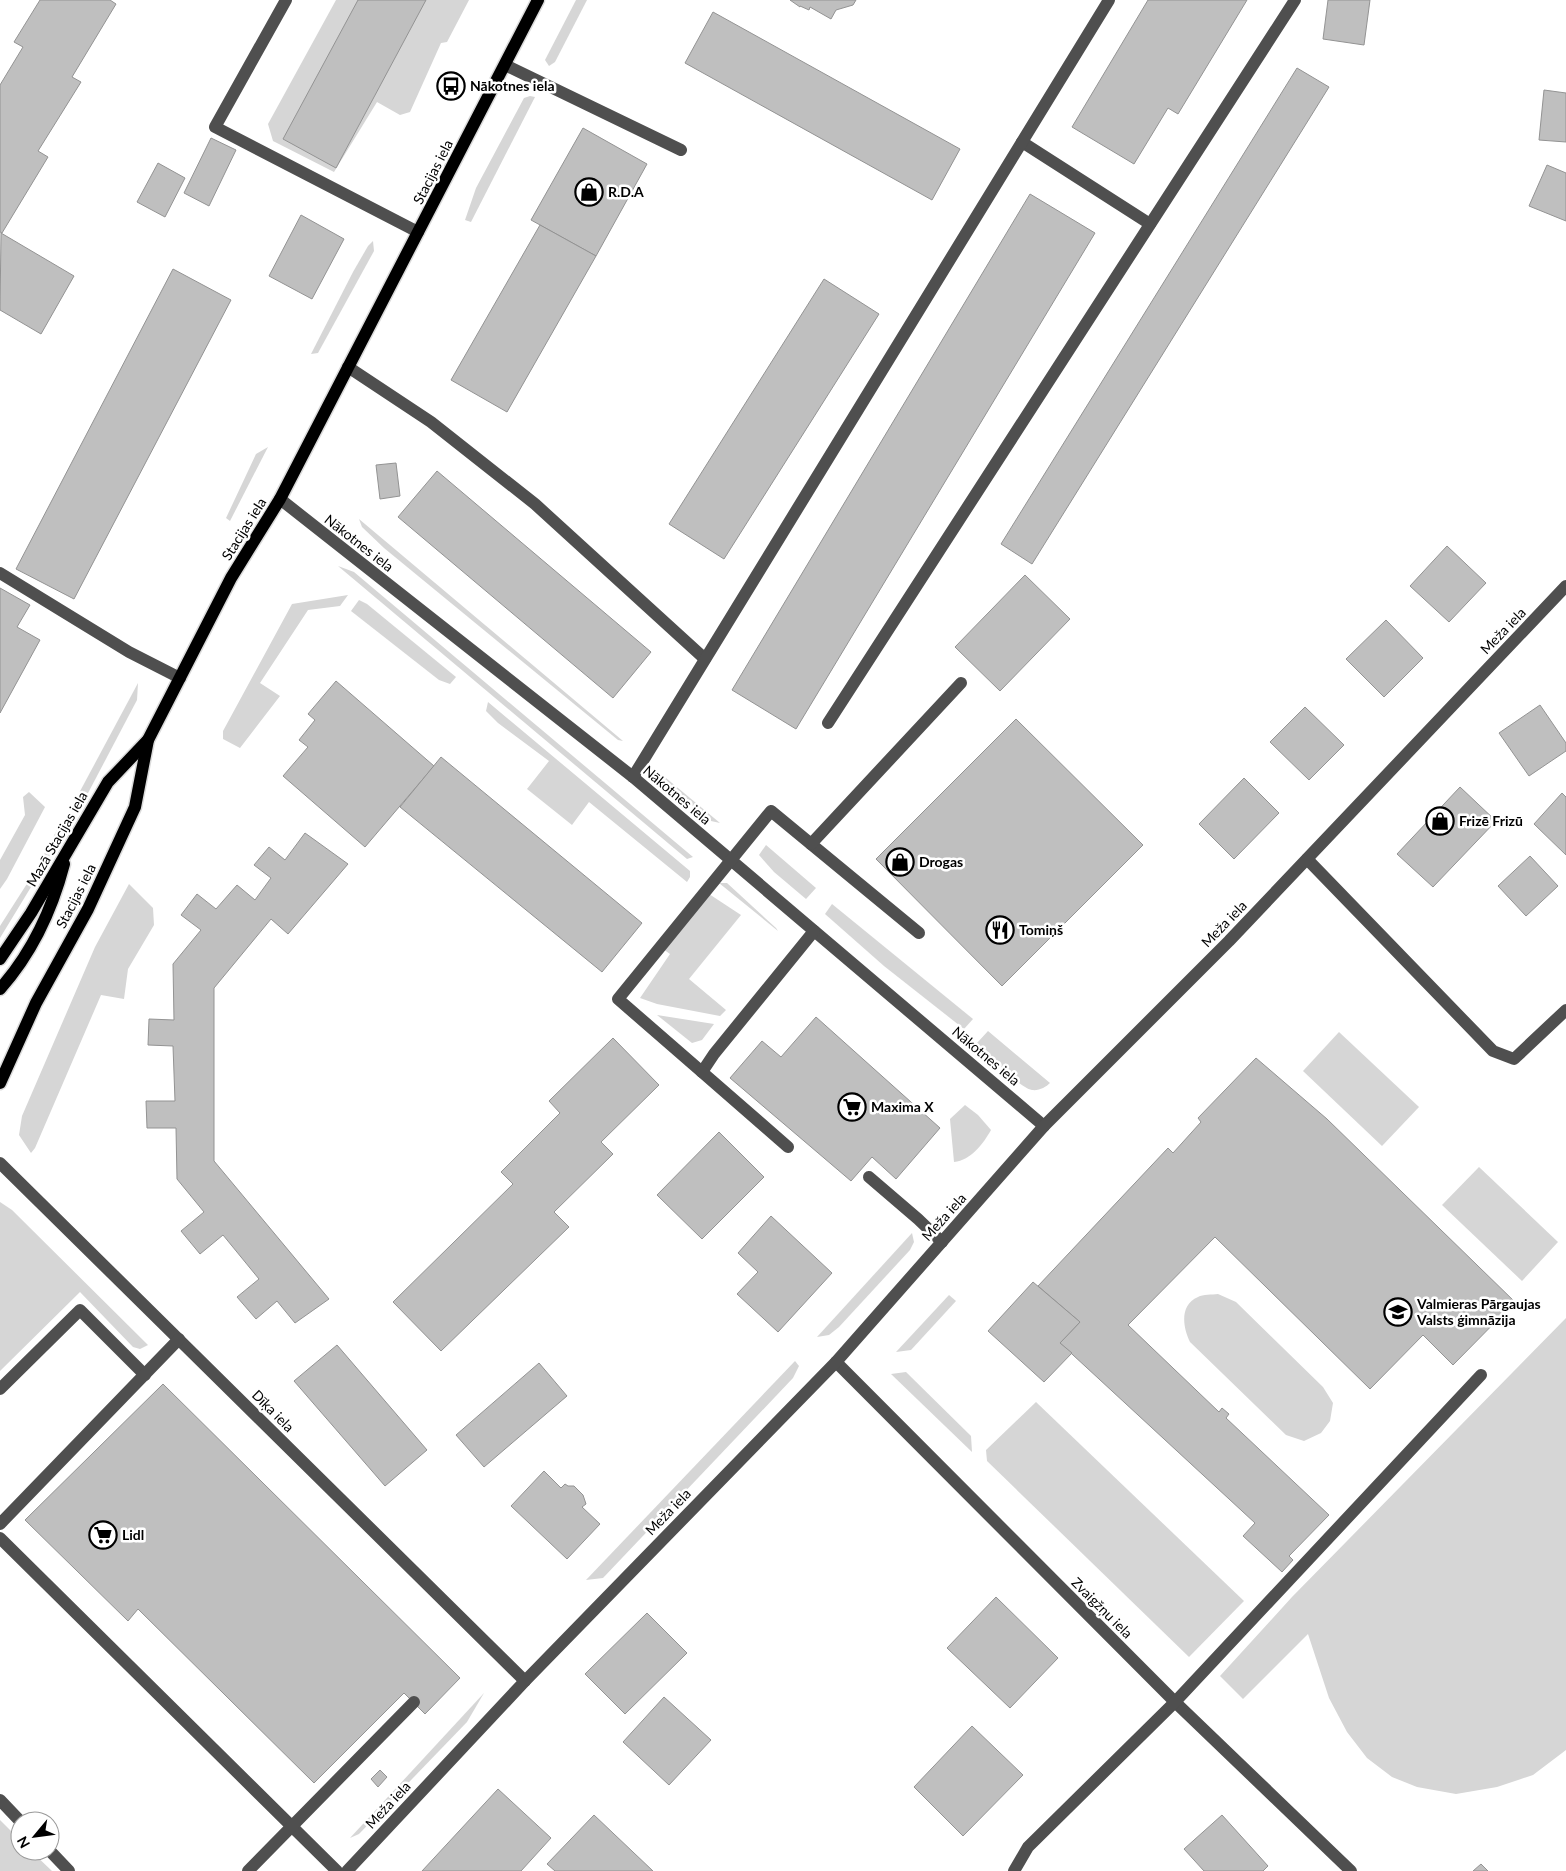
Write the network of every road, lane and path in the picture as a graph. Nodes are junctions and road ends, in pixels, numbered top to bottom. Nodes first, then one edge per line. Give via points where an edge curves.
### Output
1 (286, 0) edge
2 (538, 0) edge
3 (1110, 0) edge
4 (1295, 0) edge
5 (505, 65) junction
6 (1022, 142) junction
7 (681, 150) dead end
8 (1150, 224) junction
9 (418, 232) junction
10 (348, 367) junction
11 (280, 499) junction
12 (0, 573) edge
13 (1566, 586) edge
14 (705, 659) junction
15 (180, 678) junction
16 (962, 683) dead end
17 (828, 723) dead end
18 (148, 740) junction
19 (633, 777) junction
20 (811, 844) junction
21 (68, 850) junction
22 (1307, 859) junction
23 (731, 860) junction
24 (814, 931) junction
25 (918, 933) dead end
26 (0, 959) edge
27 (0, 989) edge
28 (1566, 1010) edge
29 (702, 1072) junction
30 (0, 1083) edge
31 (1044, 1126) junction
32 (788, 1147) dead end
33 (0, 1163) edge
34 (870, 1177) dead end
35 (942, 1242) junction
36 (179, 1339) junction
37 (836, 1362) junction
38 (1481, 1375) dead end
39 (145, 1376) junction
40 (0, 1389) edge
41 (0, 1524) edge
42 (0, 1538) edge
43 (525, 1681) junction
44 (414, 1702) dead end
45 (1175, 1702) junction
46 (0, 1800) edge
47 (10, 1811) edge
48 (291, 1826) junction
49 (60, 1861) edge
50 (69, 1871) edge
51 (248, 1871) edge
52 (338, 1871) edge
53 (347, 1871) edge
54 (1014, 1871) edge
55 (1351, 1871) edge

1 - 9 street via 215,127
2 - 5 main road, Stacijas iela
3 - 6 street
4 - 8 street
5 - 7 street
5 - 9 main road, Stacijas iela
6 - 8 street
6 - 14 street
8 - 17 street
9 - 10 main road, Stacijas iela
10 - 11 main road, Stacijas iela
10 - 14 street via 431,422 535,504
11 - 15 main road, Stacijas iela via 231,578
11 - 19 street, Nākotnes iela
12 - 15 street via 129,652
13 - 22 street, Meža iela
14 - 19 street
15 - 18 main road, Stacijas iela
16 - 20 street
18 - 21 main road, Mazā Stacijas iela via 108,782
18 - 30 main road, Stacijas iela via 135,807 88,909 36,1003
19 - 23 street, Nākotnes iela
20 - 23 street via 771,811
20 - 25 street
21 - 26 main road, Mazā Stacijas iela
21 - 27 main road via 58,888 36,939
22 - 28 street via 1493,1051 1514,1059
22 - 31 street, Meža iela
23 - 24 street, Nākotnes iela
23 - 29 street via 618,999
24 - 29 street
24 - 31 street, Nākotnes iela
29 - 32 street
31 - 35 street, Meža iela
33 - 36 street, Dīķa iela
34 - 35 street
35 - 37 street, Meža iela
36 - 39 street
36 - 43 street, Dīķa iela
37 - 43 street, Meža iela
37 - 45 street, Zvaigžņu iela
38 - 45 street
39 - 40 street via 80,1310
39 - 41 street
42 - 48 street
43 - 53 street, Meža iela
44 - 48 street
45 - 54 street via 1028,1847
45 - 55 street, Zvaigžņu iela
46 - 47 street
48 - 51 street
48 - 52 street
49 - 50 street

